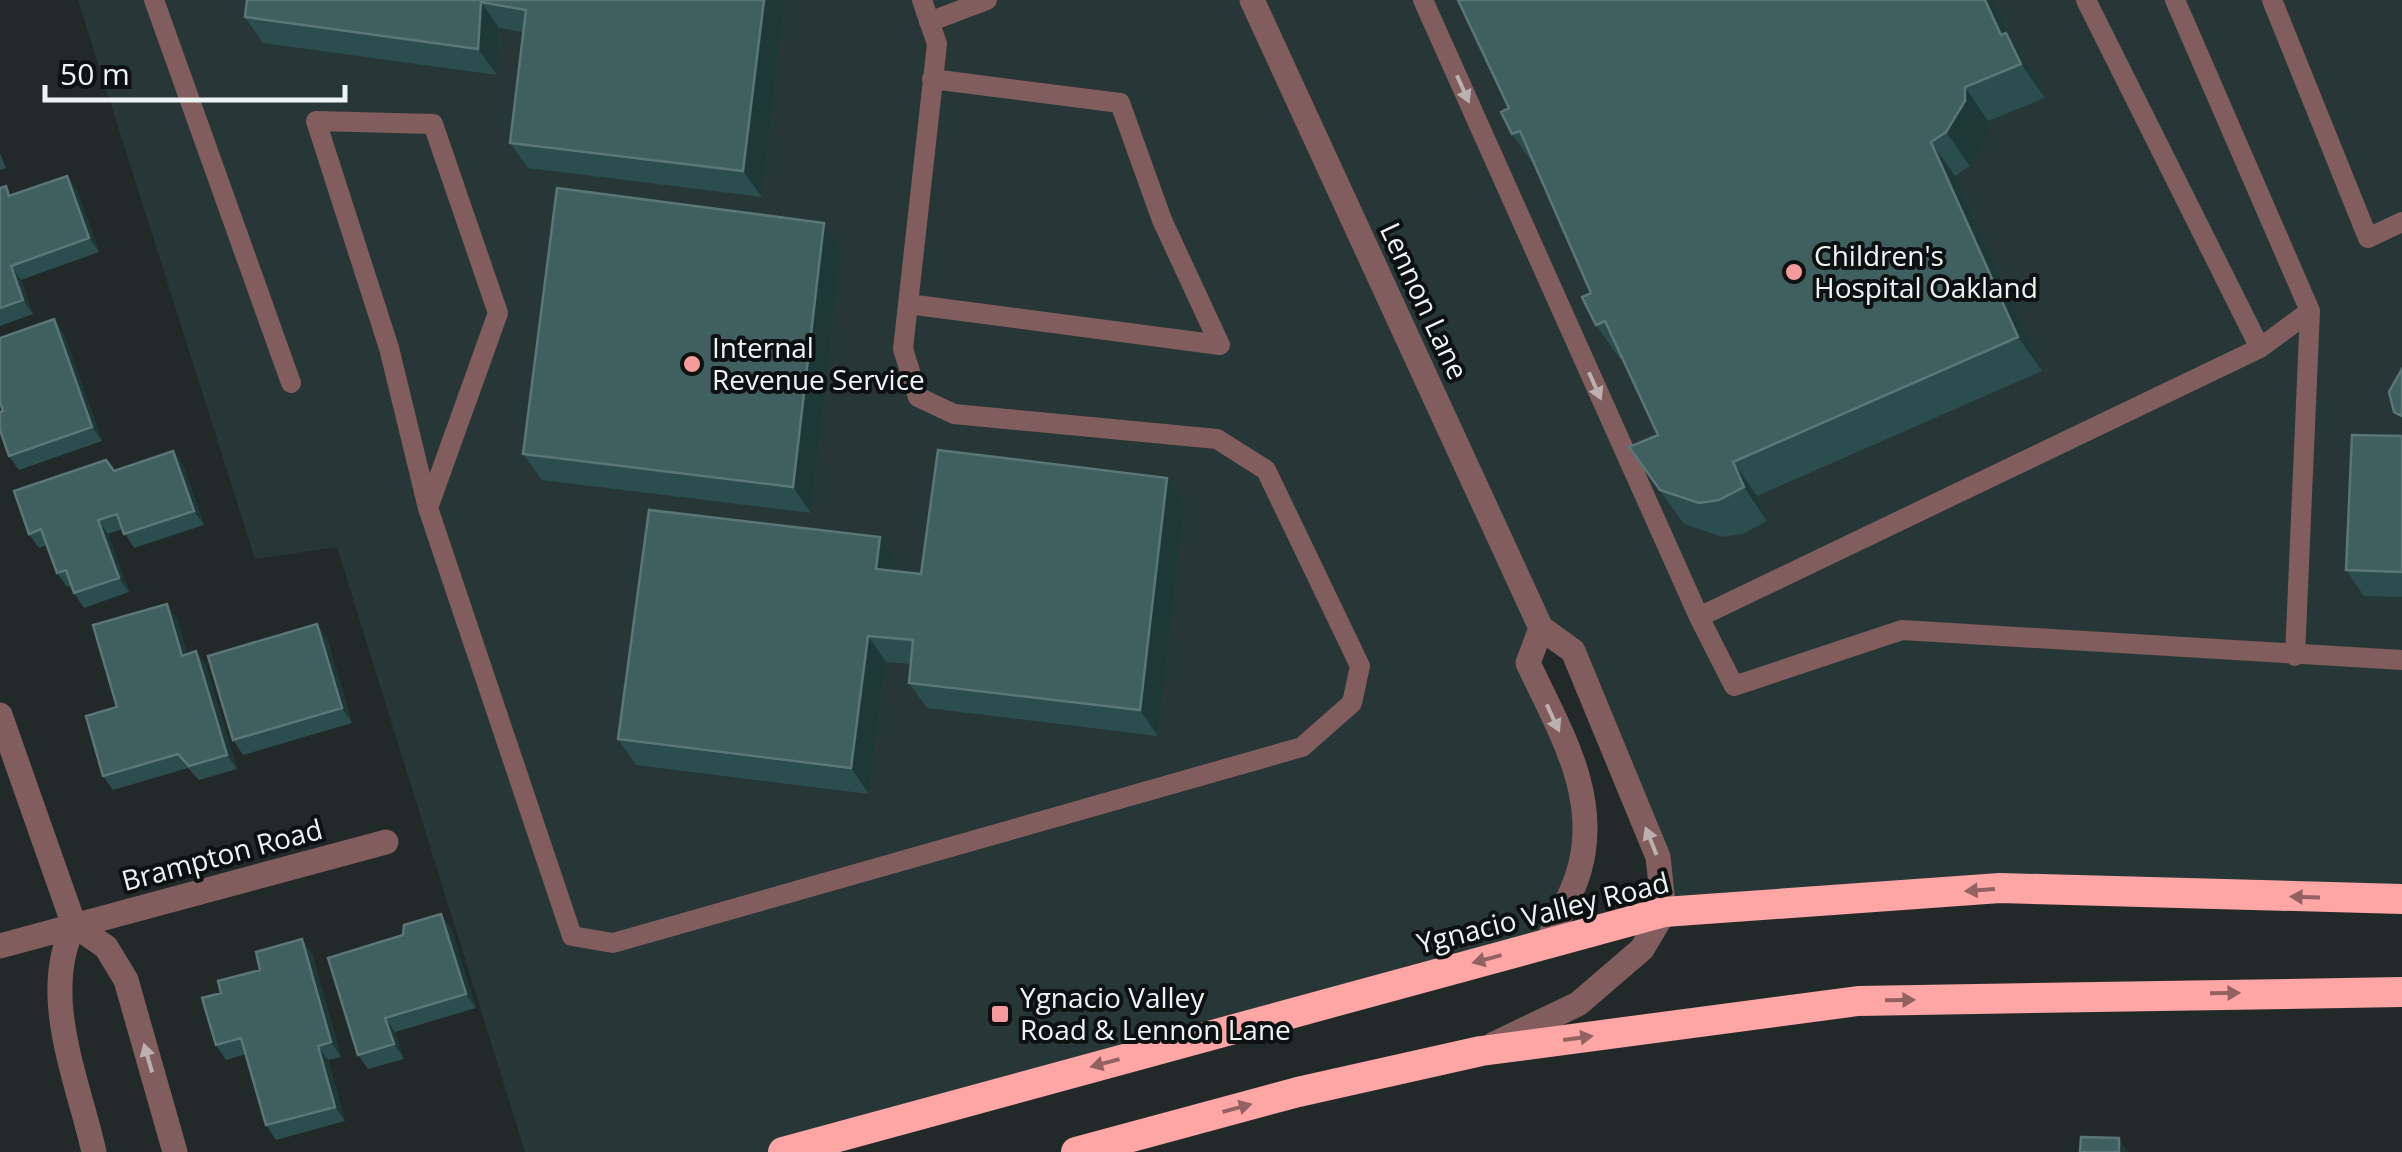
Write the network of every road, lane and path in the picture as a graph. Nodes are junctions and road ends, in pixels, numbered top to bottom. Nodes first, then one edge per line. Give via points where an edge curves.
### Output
1 (154, 0) edge
2 (922, 0) edge
3 (987, 0) edge
4 (1252, 0) edge
5 (1423, 0) edge
6 (2086, 0) edge
7 (2175, 0) edge
8 (2272, 0) edge
9 (929, 22) junction
10 (932, 78) junction
11 (2402, 222) edge
12 (908, 304) junction
13 (2310, 312) junction
14 (2260, 348) junction
15 (291, 383) dead end
16 (428, 508) junction
17 (1699, 617) junction
18 (1541, 628) junction
19 (2294, 656) junction
20 (2402, 660) edge
21 (0, 715) edge
22 (386, 842) dead end
23 (2402, 899) edge
24 (1664, 912) junction
25 (74, 925) junction
26 (1546, 943) junction
27 (0, 946) edge
28 (2402, 992) edge
29 (1481, 1051) junction
30 (1114, 1147) edge
31 (94, 1152) edge
32 (175, 1152) edge
33 (782, 1152) edge
34 (1076, 1152) edge

1 - 15 lane
2 - 9 lane
3 - 9 lane
4 - 18 street, Lennon Lane
5 -> 17 lane
6 - 14 lane
7 - 13 lane
8 - 11 lane via 2368,238
9 - 10 lane via 936,44
10 - 12 lane
10 - 12 lane via 1120,103 1162,220 1220,346
12 - 16 lane via 902,349 918,396 954,414 1218,439 1266,470 1360,666 1352,704 1302,747 613,943 572,936
13 - 14 lane
13 - 19 lane
14 - 17 lane
16 - 16 lane via 389,348 316,121 433,124 498,313
17 - 19 lane via 1734,686 1902,630
24 -> 18 street, Lennon Lane via 1658,857 1574,651
18 -> 26 street via 1528,663 1575,764 1588,809 1579,871
19 - 20 lane
21 - 25 street
22 - 25 street, Brampton Road
23 -> 24 highway, Ygnacio Valley Road via 2000,888
24 - 26 highway, Ygnacio Valley Road
24 - 29 street via 1642,949 1578,1004
25 - 27 street, Brampton Road
25 - 31 street via 61,960 58,997
32 -> 25 street via 126,980 106,947
26 -> 33 highway, Ygnacio Valley Road
29 -> 28 highway via 1858,1001
30 -> 29 highway via 1298,1092
30 - 34 highway

